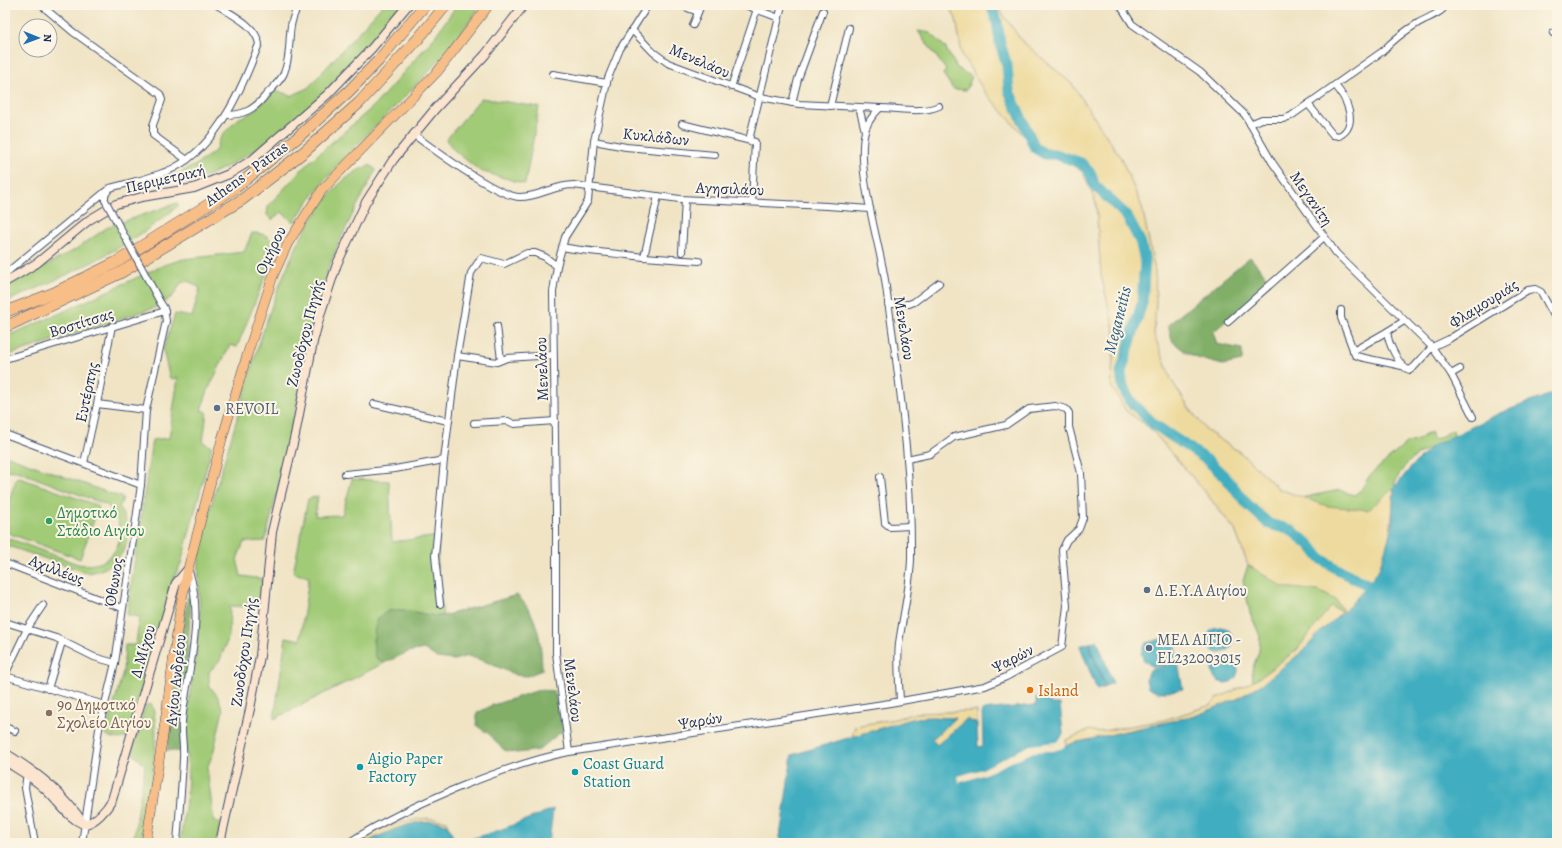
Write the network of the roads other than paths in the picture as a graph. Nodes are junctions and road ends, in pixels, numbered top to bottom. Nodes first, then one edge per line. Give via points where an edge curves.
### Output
1 (41, 5) edge
2 (217, 5) edge
3 (299, 5) edge
4 (408, 5) edge
5 (425, 5) edge
6 (446, 5) edge
7 (489, 5) edge
8 (524, 5) edge
9 (648, 5) edge
10 (680, 5) edge
11 (701, 5) edge
12 (745, 5) edge
13 (782, 5) edge
14 (1120, 5) edge
15 (1446, 5) edge
16 (757, 9) junction
17 (823, 10) dead end
18 (698, 12) junction
19 (779, 18) junction
20 (693, 25) dead end
21 (849, 28) dead end
22 (632, 30) junction
23 (553, 74) dead end
24 (607, 83) junction
25 (1335, 85) junction
26 (731, 87) junction
27 (760, 97) junction
28 (792, 103) junction
29 (1308, 104) junction
30 (830, 106) junction
31 (939, 106) dead end
32 (859, 107) junction
33 (880, 108) junction
34 (226, 115) junction
35 (682, 124) dead end
36 (1250, 124) junction
37 (865, 133) junction
38 (413, 134) junction
39 (749, 140) junction
40 (594, 141) junction
41 (715, 155) dead end
42 (187, 160) junction
43 (589, 187) junction
44 (106, 191) junction
45 (658, 196) junction
46 (685, 200) junction
47 (752, 202) junction
48 (870, 209) junction
49 (1324, 237) junction
50 (562, 247) junction
51 (682, 252) dead end
52 (644, 257) junction
53 (699, 261) dead end
54 (557, 266) junction
55 (5, 274) edge
56 (5, 282) edge
57 (939, 283) dead end
58 (888, 304) junction
59 (1341, 310) dead end
60 (165, 311) junction
61 (5, 312) edge
62 (1404, 321) junction
63 (1557, 321) edge
64 (1228, 322) dead end
65 (112, 326) junction
66 (497, 326) dead end
67 (5, 327) edge
68 (1388, 331) junction
69 (1432, 347) junction
70 (1353, 351) junction
71 (553, 355) junction
72 (457, 356) junction
73 (5, 359) edge
74 (501, 360) junction
75 (1402, 366) junction
76 (1460, 369) dead end
77 (1451, 374) junction
78 (97, 404) junction
79 (374, 404) dead end
80 (146, 410) junction
81 (1473, 417) dead end
82 (448, 421) junction
83 (555, 421) junction
84 (474, 423) dead end
85 (5, 434) edge
86 (907, 459) junction
87 (444, 460) junction
88 (84, 463) junction
89 (344, 474) dead end
90 (880, 477) dead end
91 (141, 485) junction
92 (910, 526) junction
93 (5, 563) edge
94 (188, 568) junction
95 (440, 604) dead end
96 (43, 605) dead end
97 (122, 608) junction
98 (5, 622) edge
99 (27, 629) junction
100 (62, 642) junction
101 (115, 663) junction
102 (5, 675) edge
103 (48, 689) junction
104 (900, 700) junction
105 (105, 705) junction
106 (5, 727) edge
107 (15, 731) dead end
108 (569, 752) junction
109 (5, 753) edge
110 (5, 761) edge
111 (28, 771) junction
112 (84, 824) junction
113 (35, 843) edge
114 (82, 843) edge
115 (146, 843) edge
116 (177, 843) edge
117 (220, 843) edge
118 (348, 843) edge

1 - 42 street via 73,32 160,94 162,100 153,125 153,135
2 - 34 street via 253,30 258,36 259,44
3 - 34 street via 292,17 290,49 284,75 256,107 243,113
4 - 56 street, Περιμετρική via 328,94 252,160 208,183 182,191 116,204 89,220 37,263
5 - 61 highway, Athens - Patras via 348,92 297,138 235,188 115,263 56,292
6 - 67 highway, Athens - Patras via 360,103 305,151 243,199 120,273
7 - 94 main road, Ομήρου via 438,71 365,143 322,190 288,242 273,276 247,355
8 - 38 street, Ζωοδόχου Πηγής via 485,55
9 - 22 street
10 - 18 street
11 - 18 street
12 - 16 street
13 - 19 street
14 - 36 street, Μεγανίτη via 1132,24 1200,72 1240,110
15 - 25 street
16 - 19 street
16 - 26 street
17 - 28 street
18 - 20 street
19 - 27 street
21 - 30 street
22 - 24 street, Μενελάου via 618,53
22 - 26 street, Μενελάου via 665,61
23 - 24 street
24 - 40 street, Μενελάου
25 - 29 street
25 - 29 street via 1345,98 1348,109 1348,126 1343,134 1333,135
26 - 27 street, Μενελάου
27 - 28 street, Μενελάου
27 - 39 street
28 - 30 street, Μενελάου
29 - 36 street via 1288,118 1262,119
30 - 32 street, Μενελάου
31 - 33 street via 918,111
32 - 33 street, Μενελάου
32 - 37 street
33 - 37 street, Μενελάου
34 - 42 street via 210,140
35 - 39 street
36 - 49 street, Μεγανίτη via 1272,162
37 - 48 street, Μενελάου via 863,163
38 - 43 street, Αγησιλάου via 499,192 512,196 530,196 569,185
38 - 117 street, Ζωοδόχου Πηγής via 366,202 337,264 321,312 272,532 260,656
39 - 47 street via 756,145
40 - 41 street, Κυκλάδων via 641,149
40 - 43 street, Μενελάου
42 - 44 street via 166,171
43 - 45 street, Αγησιλάου
43 - 50 street, Μενελάου via 590,194 586,206 570,228
44 - 55 street
44 - 60 street, bridge via 105,200
45 - 46 street, Αγησιλάου
45 - 52 street
46 - 47 street, Αγησιλάου
46 - 51 street
47 - 48 street, Αγησιλάου
48 - 58 street, Μενελάου
49 - 62 street, Μεγανίτη via 1336,253
49 - 64 street
50 - 52 street
50 - 54 street, Μενελάου
52 - 53 street
54 - 71 street, Μενελάου via 552,292
54 - 72 street via 535,253 527,253 504,264 481,258 471,273
57 - 58 street via 909,304
58 - 86 street, Μενελάου via 900,377
59 - 70 street via 1341,318
60 - 65 street, Βοστίτσας
60 - 80 street, Όθωνος via 164,329
62 - 68 street
62 - 69 street, Μεγανίτη
63 - 69 street, Φλαμουριάς via 1541,292 1532,289
65 - 73 street, Βοστίτσας
65 - 78 street, Ευτέρπης
66 - 74 street
68 - 70 street
68 - 75 street via 1391,347
69 - 75 street via 1412,369 1406,370
69 - 77 street, Μεγανίτη
70 - 75 street via 1360,357
71 - 74 street
71 - 83 street, Μενελάου
72 - 74 street via 497,362
72 - 82 street
76 - 77 street
77 - 81 street, Μεγανίτη
78 - 80 street
78 - 88 street, Ευτέρπης
79 - 82 street
80 - 91 street, Όθωνος
82 - 87 street
83 - 84 street
83 - 108 street, Μενελάου via 556,652
85 - 88 street
86 - 92 street, Μενελάου
86 - 104 street, Ψαρών via 930,454 954,437 1006,425 1029,409 1062,407 1069,413 1069,427 1081,473 1083,518 1079,529 1067,540 1062,550 1067,606 1062,647 985,686
87 - 89 street via 395,469
87 - 95 street via 435,556
88 - 91 street
90 - 92 street via 885,523 890,527
91 - 97 street, Όθωνος
92 - 104 street, Μενελάου via 911,560 899,643
93 - 97 street, Αχιλλέως
94 - 112 street, Δ.Μίχου via 176,583 112,800 108,808
94 - 115 main road, Ομήρου
94 - 116 street, Αγίου Ανδρέου via 194,589 195,613 192,656 182,723 182,779
96 - 99 street
97 - 101 street, Όθωνος
98 - 99 street
99 - 100 street
99 - 102 street
100 - 101 street via 94,657
100 - 103 street
101 - 105 street, Όθωνος
102 - 103 street
103 - 105 street
104 - 108 street, Ψαρών
105 - 112 street, Όθωνος
106 - 107 street
108 - 118 street, Ψαρών via 508,768 439,795 383,822
109 - 111 street
110 - 111 street
111 - 112 street via 60,794
111 - 113 street via 25,788
112 - 114 street, Όθωνος

